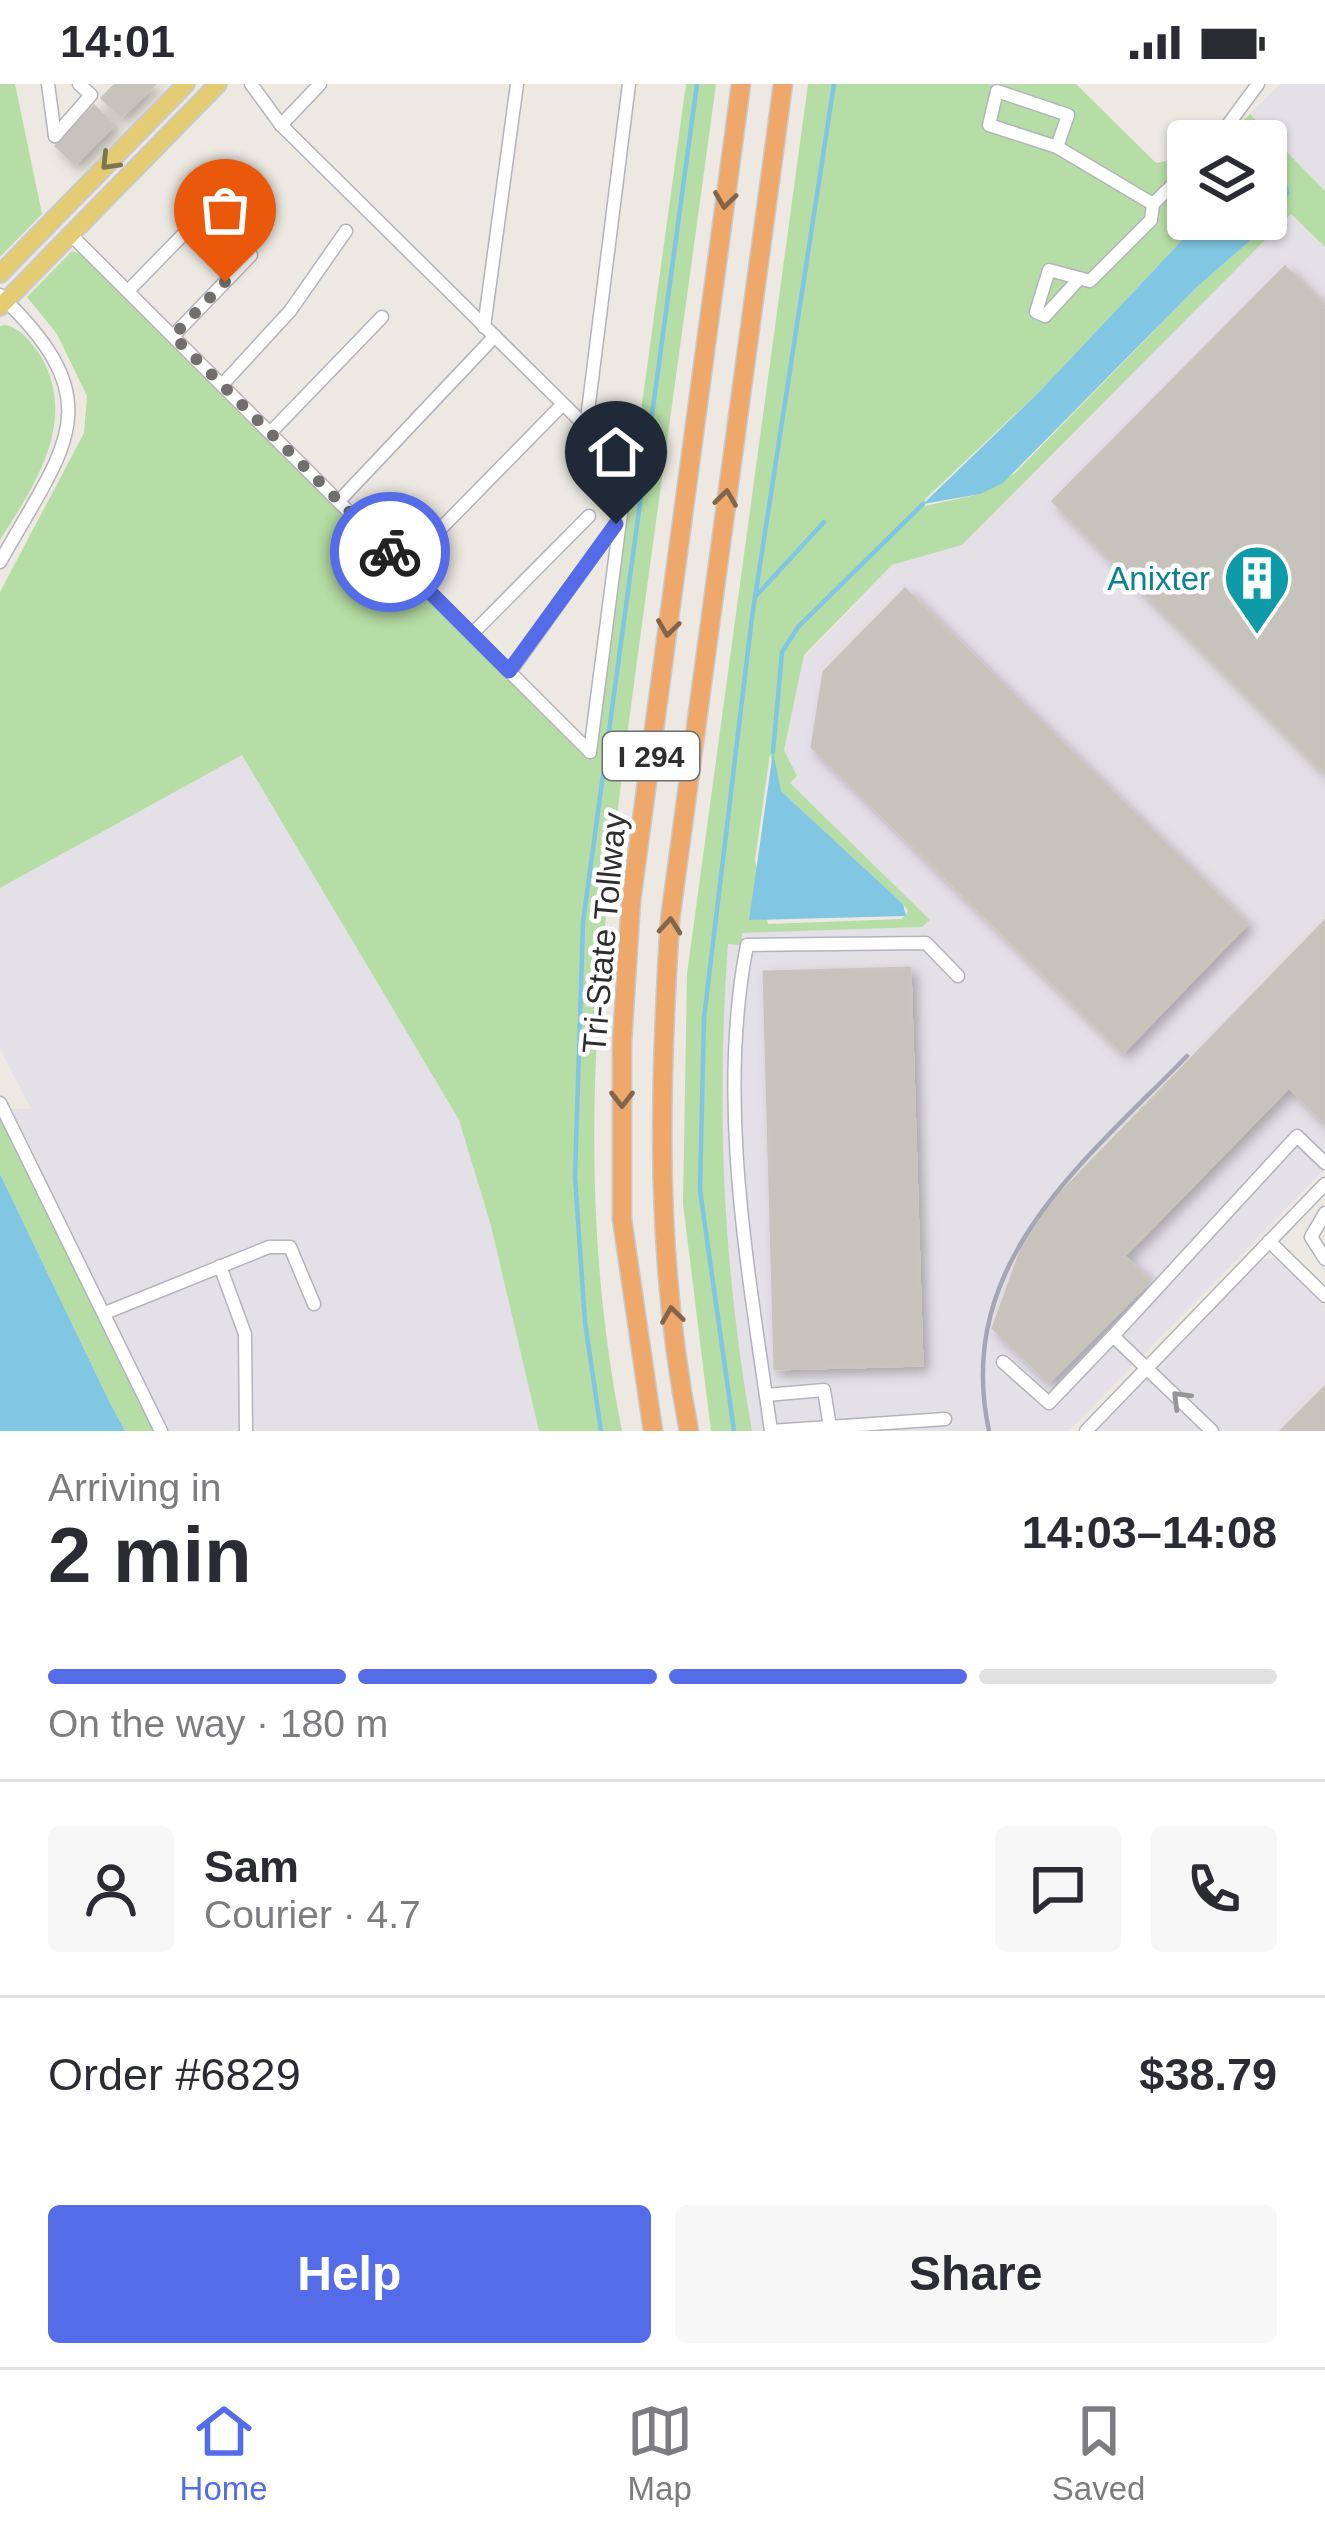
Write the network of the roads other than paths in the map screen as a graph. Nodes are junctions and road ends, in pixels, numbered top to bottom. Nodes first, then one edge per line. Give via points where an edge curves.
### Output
1 (47, 84) edge
2 (80, 84) edge
3 (218, 84) edge
4 (251, 84) edge
5 (320, 84) edge
6 (517, 84) edge
7 (629, 84) edge
8 (741, 84) edge
9 (783, 84) edge
10 (1258, 84) edge
11 (179, 86) edge
12 (96, 90) edge
13 (1231, 120) edge
14 (281, 125) junction
15 (1057, 147) junction
16 (1167, 190) edge
17 (1153, 204) junction
18 (346, 231) dead end
19 (71, 235) junction
20 (0, 274) edge
21 (1080, 278) dead end
22 (128, 291) junction
23 (2, 301) edge
24 (382, 317) dead end
25 (489, 331) junction
26 (173, 336) junction
27 (222, 385) junction
28 (563, 404) junction
29 (586, 427) junction
30 (270, 433) junction
31 (339, 500) junction
32 (589, 516) dead end
33 (616, 524) junction
34 (0, 562) edge
35 (404, 566) junction
36 (472, 634) junction
37 (509, 671) junction
38 (958, 976) dead end
39 (0, 1102) edge
40 (1325, 1163) edge
41 (1325, 1184) edge
42 (1325, 1213) edge
43 (1270, 1241) junction
44 (1325, 1259) edge
45 (220, 1266) junction
46 (1325, 1296) edge
47 (314, 1304) dead end
48 (105, 1312) junction
49 (1113, 1336) junction
50 (1004, 1361) dead end
51 (1148, 1366) junction
52 (766, 1395) junction
53 (945, 1419) dead end
54 (830, 1427) junction
55 (161, 1431) edge
56 (246, 1431) edge
57 (653, 1431) edge
58 (689, 1431) edge
59 (1086, 1431) edge
60 (1212, 1431) edge

1 - 12 street via 55,136
2 - 12 street
3 - 19 main road
4 - 14 street
5 - 14 street
6 - 25 street
7 - 29 street
8 -> 57 highway, Tri-State Tollway / I 294 via 631,901 622,1219
58 -> 9 highway, Tri-State Tollway / I 294 via 660,1234 670,920
10 - 13 street
11 -> 20 main road
14 - 25 street
15 - 15 street via 1068,116 997,92 988,125
15 - 17 street
16 - 17 street
17 - 21 street via 1151,220 1090,281
18 - 27 street via 290,311
19 - 22 street
19 - 23 main road
22 - 26 street
22 - 26 street via 206,211 236,240 250,255
23 - 34 street via 44,337 60,363 70,425
24 - 30 street
25 - 28 street
25 - 31 street
26 - 27 street
27 - 30 street
28 - 29 street
28 - 35 street
29 - 33 street via 626,467
30 - 31 street
31 - 35 street
32 - 36 street
33 - 37 street
33 - 37 street via 590,752
35 - 36 street
36 - 37 street
38 - 52 street via 926,944 747,945 738,993 738,1199
39 - 48 street
40 - 49 street via 1297,1136
41 - 43 street
42 - 44 street via 1311,1237
43 - 46 street
43 - 51 street
45 - 47 street via 269,1246 290,1247
45 - 48 street
45 - 56 street via 245,1334
48 - 55 street
49 - 50 street via 1049,1403
49 - 51 street
51 - 59 street
60 -> 51 street
52 - 54 street via 771,1431
52 - 54 street via 824,1390
53 - 54 street

